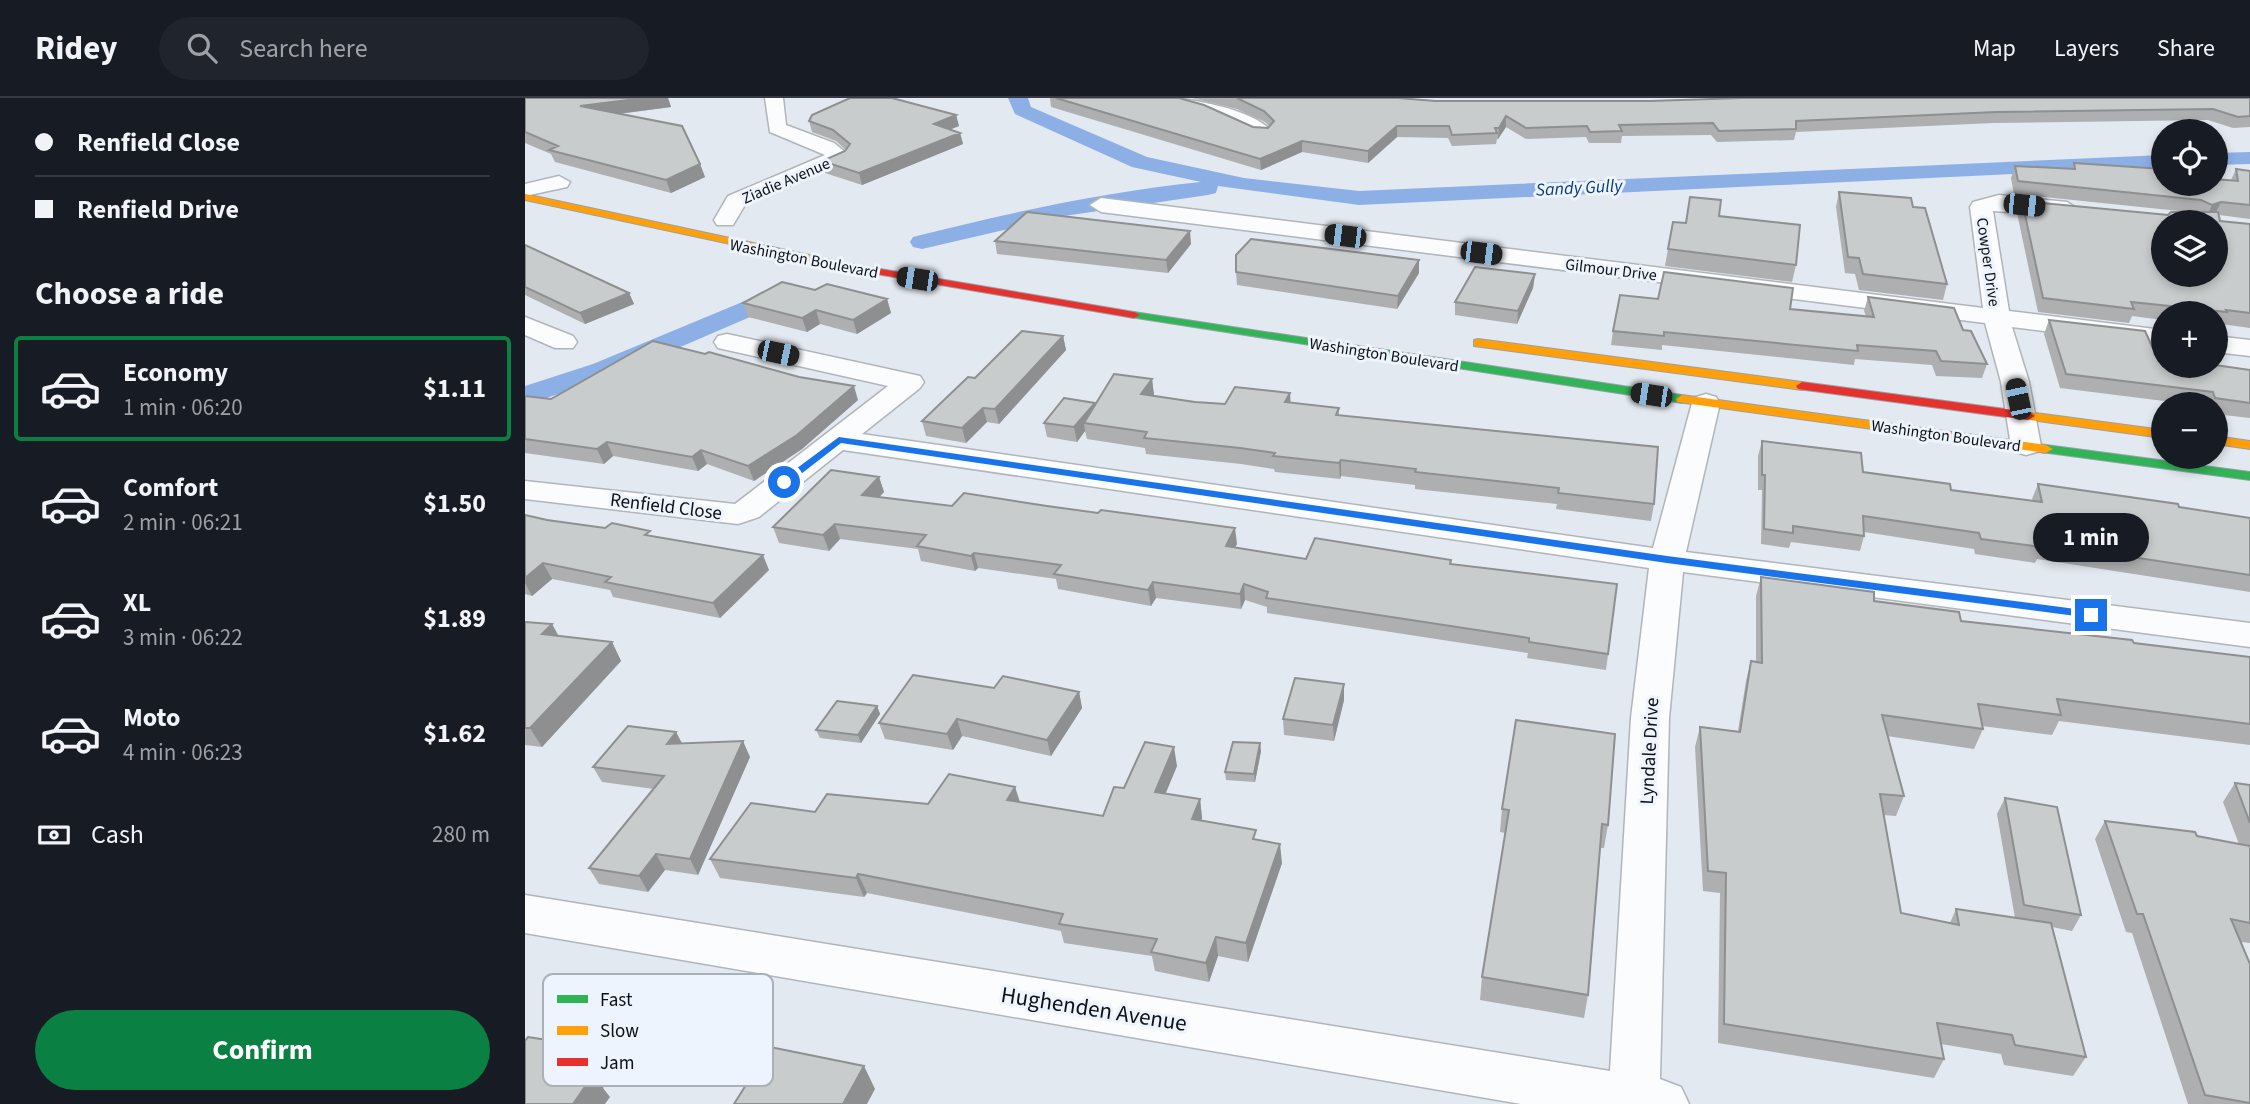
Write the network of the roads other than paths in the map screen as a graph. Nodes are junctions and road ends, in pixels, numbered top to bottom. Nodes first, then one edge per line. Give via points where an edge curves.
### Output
1 (773, 98) edge
2 (1172, 98) edge
3 (1238, 98) edge
4 (1213, 109) junction
5 (1262, 132) edge
6 (525, 175) edge
7 (565, 184) joint
8 (525, 190) edge
9 (525, 197) edge
10 (1101, 205) dead end
11 (2090, 212) edge
12 (725, 220) dead end
13 (1997, 320) junction
14 (525, 325) edge
15 (2151, 337) edge
16 (1460, 340) dead end
17 (564, 342) dead end
18 (727, 342) dead end
19 (2228, 345) edge
20 (2250, 348) edge
21 (1706, 404) junction
22 (2022, 416) junction
23 (2151, 432) edge
24 (839, 440) junction
25 (2228, 442) edge
26 (2250, 445) edge
27 (2026, 446) junction
28 (2250, 476) edge
29 (525, 490) edge
30 (1667, 560) junction
31 (2250, 635) edge
32 (525, 914) edge
33 (1643, 1102) edge

1 - 12 street, Ziadie Avenue via 777,128 840,156 736,201
2 - 4 street
3 - 4 street
4 - 5 street
6 - 7 highway
7 - 8 street
9 - 21 highway, Washington Boulevard via 645,227 851,268
10 - 13 street, Gilmour Drive
11 - 13 street, Cowper Drive via 1999,202 1980,207
13 - 15 street, Gilmour Drive
13 - 22 street, Cowper Drive
14 - 17 street
16 - 22 highway, Washington Boulevard
18 - 24 street, Renfield Close via 910,382
19 - 20 street
21 - 27 highway, Washington Boulevard
21 - 30 street, Lyndale Drive
22 - 23 highway, Washington Boulevard
22 - 27 street, Cowper Drive
24 - 29 street, Renfield Close via 738,514
24 - 30 street
25 - 26 highway
27 - 28 highway, Washington Boulevard
30 - 31 street
30 - 33 street, Lyndale Drive via 1650,719
32 - 33 street, Hughenden Avenue

